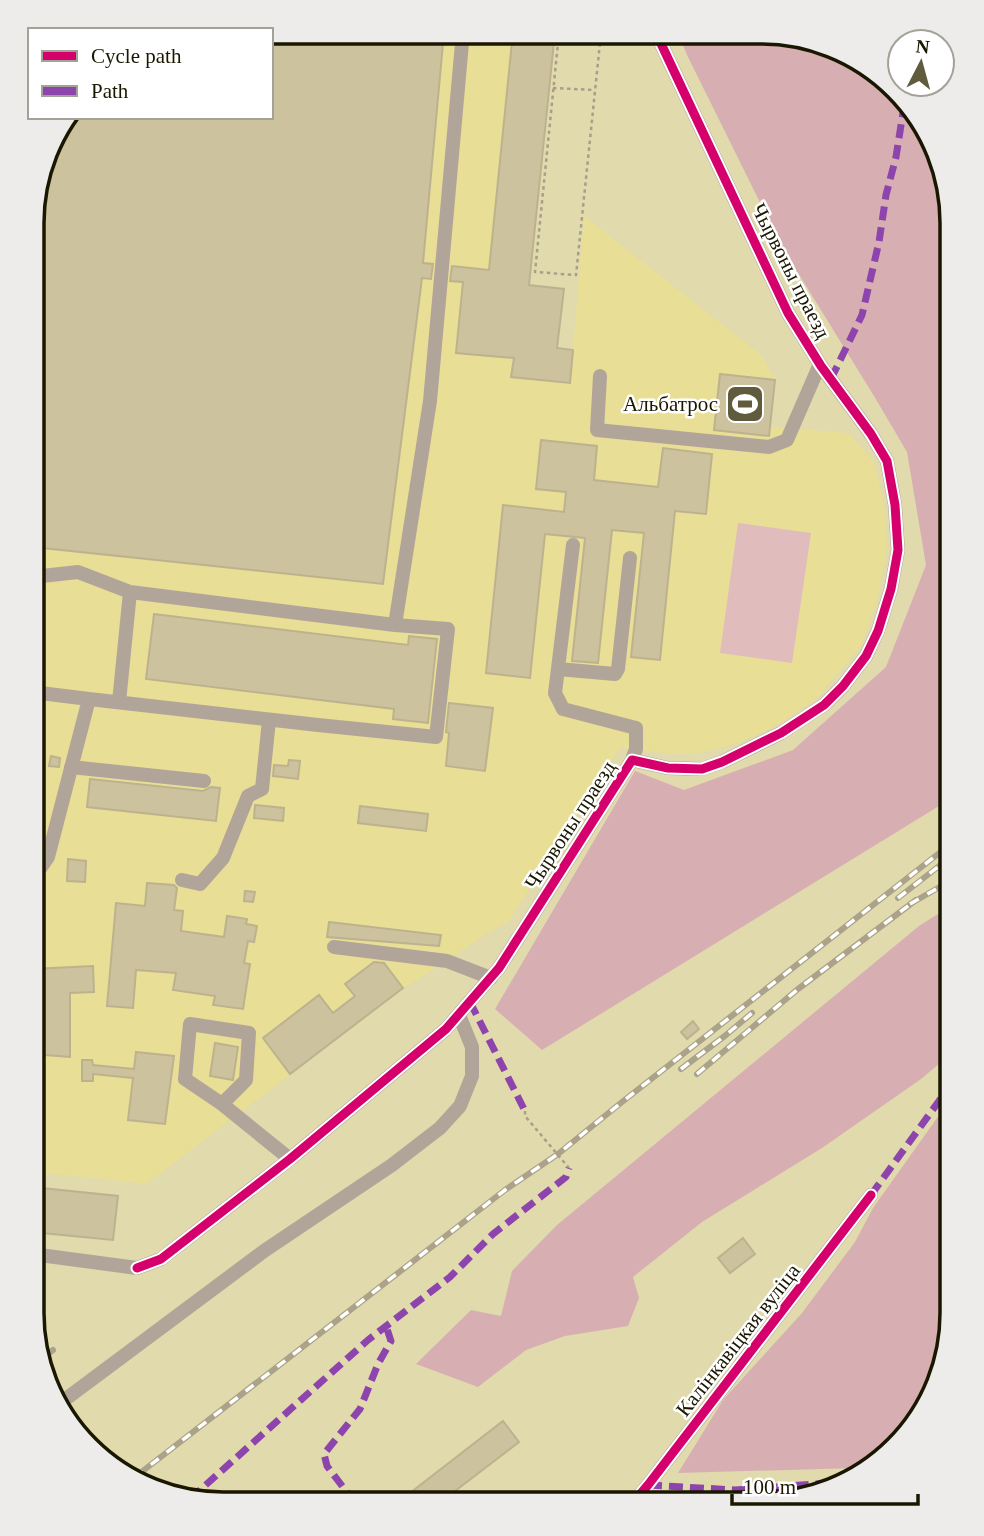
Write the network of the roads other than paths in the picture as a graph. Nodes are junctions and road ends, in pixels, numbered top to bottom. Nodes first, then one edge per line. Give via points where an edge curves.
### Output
1 (462, 44) edge
2 (661, 44) edge
3 (820, 364) junction
4 (600, 376) dead end
5 (573, 545) dead end
6 (630, 558) dead end
7 (44, 576) edge
8 (130, 593) junction
9 (395, 625) junction
10 (558, 668) junction
11 (44, 693) edge
12 (89, 699) junction
13 (119, 702) junction
14 (269, 720) junction
15 (632, 760) junction
16 (71, 767) junction
17 (204, 781) dead end
18 (44, 863) edge
19 (182, 880) dead end
20 (334, 947) dead end
21 (491, 978) junction
22 (459, 1015) junction
23 (222, 1104) junction
24 (290, 1159) junction
25 (871, 1195) dead end
26 (44, 1256) edge
27 (66, 1399) edge
28 (641, 1492) edge

1 - 9 street via 430,401
2 - 3 street, Чырвоны праезд via 788,313
3 - 4 street via 787,440 769,447 597,430
3 - 15 street, Чырвоны праезд via 887,461 898,550 878,631 843,686 824,705 781,733 702,769
5 - 10 street
6 - 10 street via 615,674
7 - 8 street via 78,572
8 - 9 street
8 - 13 street
9 - 14 street via 448,629 436,737
10 - 15 street via 555,693 563,709 636,728
11 - 12 street
12 - 13 street
12 - 16 street
13 - 14 street
14 - 19 street via 262,789 248,796 223,858 200,884
15 - 21 street, Чырвоны праезд
16 - 17 street
16 - 18 street
20 - 21 street via 447,961
21 - 22 street, Чырвоны праезд
22 - 24 street, Чырвоны праезд
22 - 27 street via 472,1047 472,1076 460,1106 440,1128 264,1251
23 - 23 street via 185,1079 190,1024 249,1033 246,1080
23 - 24 street
24 - 26 street, Чырвоны праезд via 161,1259 137,1268
25 - 28 street, Калінкавіцкая вуліца

